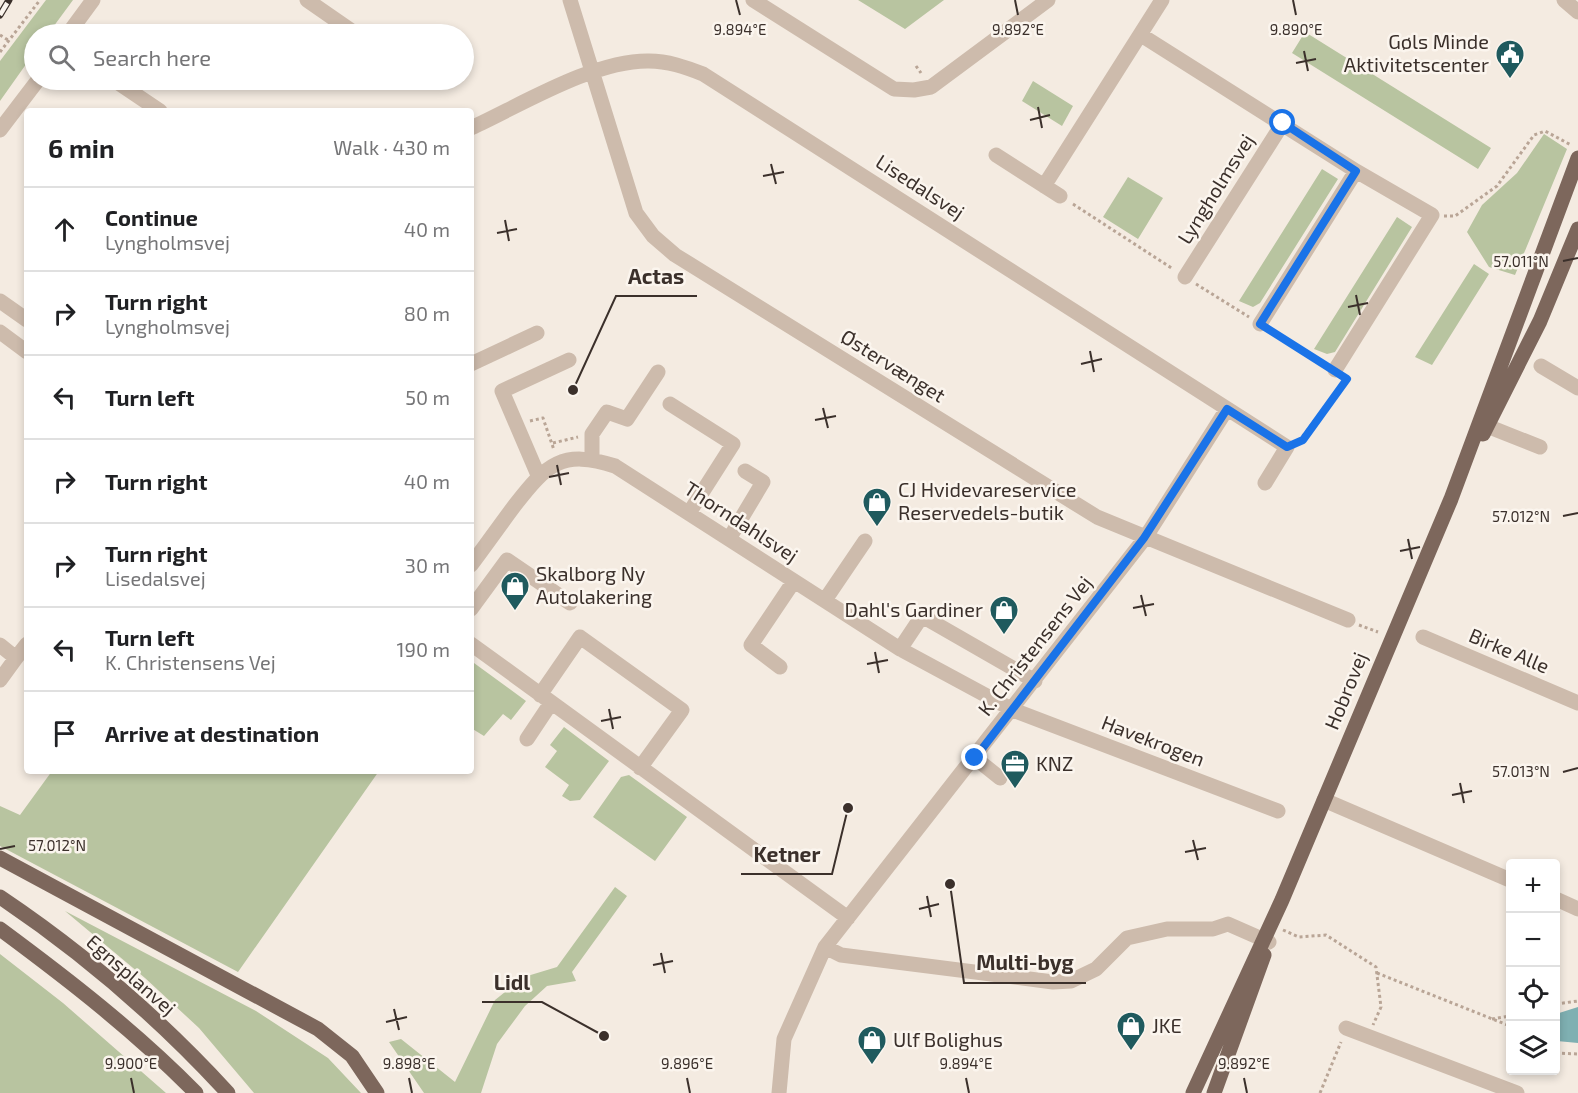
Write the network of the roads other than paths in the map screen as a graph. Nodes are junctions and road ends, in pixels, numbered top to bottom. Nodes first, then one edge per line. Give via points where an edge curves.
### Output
1 (93, 0) edge
2 (307, 0) edge
3 (570, 0) edge
4 (753, 0) edge
5 (1048, 0) edge
6 (1162, 0) edge
7 (1564, 0) edge
8 (1574, 0) edge
9 (1578, 2) edge
10 (1578, 12) edge
11 (75, 24) edge
12 (342, 24) edge
13 (1141, 34) junction
14 (591, 72) junction
15 (30, 90) edge
16 (129, 90) edge
17 (156, 108) edge
18 (1283, 123) junction
19 (474, 127) edge
20 (0, 130) edge
21 (996, 155) dead end
22 (1578, 158) edge
23 (1356, 171) junction
24 (1044, 186) junction
25 (1060, 196) road end
26 (1578, 229) edge
27 (1185, 277) road end
28 (0, 301) edge
29 (24, 318) edge
30 (1260, 324) road end
31 (0, 332) edge
32 (537, 333) dead end
33 (24, 350) edge
34 (569, 360) dead end
35 (474, 363) edge
36 (1541, 366) dead end
37 (1335, 370) road end
38 (658, 372) dead end
39 (1578, 388) edge
40 (669, 404) dead end
41 (1227, 409) junction
42 (1487, 426) junction
43 (1540, 447) dead end
44 (592, 459) junction
45 (745, 471) dead end
46 (538, 475) junction
47 (1265, 483) dead end
48 (1451, 499) junction
49 (689, 513) junction
50 (1144, 538) junction
51 (729, 539) junction
52 (865, 541) dead end
53 (474, 561) edge
54 (794, 581) junction
55 (825, 600) junction
56 (570, 603) dead end
57 (474, 605) edge
58 (1348, 620) dead end
59 (1423, 637) dead end
60 (0, 645) edge
61 (474, 646) edge
62 (24, 648) edge
63 (900, 649) junction
64 (16, 658) junction
65 (780, 667) dead end
66 (0, 680) edge
67 (1035, 681) junction
68 (546, 699) junction
69 (1578, 704) edge
70 (1013, 710) junction
71 (527, 739) dead end
72 (975, 758) junction
73 (640, 768) junction
74 (1000, 778) dead end
75 (1324, 800) junction
76 (1278, 811) dead end
77 (0, 858) edge
78 (1506, 878) edge
79 (0, 897) edge
80 (1282, 900) junction
81 (1560, 901) edge
82 (1578, 909) edge
83 (848, 918) junction
84 (0, 929) edge
85 (1266, 941) junction
86 (825, 947) junction
87 (1346, 1028) road end
88 (196, 1093) edge
89 (228, 1093) edge
90 (377, 1093) edge
91 (779, 1093) edge
92 (1195, 1093) edge
93 (1214, 1093) edge
94 (1517, 1093) edge

1 - 11 street
2 - 12 street
3 - 14 street, Østervænget
4 - 5 street via 894,89 914,90 931,87
6 - 13 street
7 - 10 street
8 - 9 street
13 - 18 street, Lyngholmsvej
13 - 24 street
14 - 19 street, Lisedalsvej
14 - 41 street, Lisedalsvej via 621,63 649,61 676,64 703,74
14 - 50 street, Østervænget via 636,213 653,236 675,255 1097,517
15 - 20 street
16 - 17 street
18 - 23 street, Lyngholmsvej
18 - 27 street, Lyngholmsvej
21 - 24 street
22 - 48 main road, Hobrovej
23 - 30 street
23 - 37 street, Lyngholmsvej via 1432,215
24 - 25 street
26 - 42 main road, Hobrovej via 1540,321
28 - 29 street
31 - 33 street
32 - 35 street
34 - 46 street via 502,391
36 - 39 street
38 - 44 street via 627,419 607,412 592,434
40 - 49 street via 733,444
41 - 47 street, Lisedalsvej via 1287,447
41 - 50 street, K. Christensens Vej
42 - 43 street
42 - 48 main road, Hobrovej
44 - 46 street, Thorndahlsvej via 556,464
44 - 49 street, Thorndahlsvej via 615,466
45 - 51 street via 763,483
46 - 53 street, Thorndahlsvej
48 - 75 main road, Hobrovej
49 - 51 street, Thorndahlsvej
50 - 58 street, Østervænget
50 - 67 street, K. Christensens Vej
51 - 54 street, Thorndahlsvej
52 - 55 street
54 - 55 street, Thorndahlsvej
54 - 65 street via 750,645
55 - 63 street, Thorndahlsvej
56 - 57 street via 507,560
59 - 69 street, Birke Alle
60 - 64 street
61 - 68 street
62 - 64 street
63 - 67 street via 922,616
63 - 70 street, Thorndahlsvej
64 - 66 street
67 - 70 street, K. Christensens Vej
68 - 71 street
68 - 73 street
68 - 73 street via 580,637 682,710
70 - 72 street, K. Christensens Vej
70 - 76 street, Havekrogen
72 - 74 street
72 - 83 street, K. Christensens Vej
73 - 83 street
75 - 78 street
75 - 80 main road, Hobrovej
77 - 90 main road via 318,1029 351,1056
79 - 89 main road, Egnsplanvej via 111,982
80 - 85 main road, Hobrovej
80 - 85 main road, Hobrovej
81 - 82 street
83 - 86 street, K. Christensens Vej
84 - 88 main road via 127,1028
85 - 86 street via 1228,924 1213,929 1167,929 1127,938 1096,969 1071,981 1037,981 841,955
85 - 92 main road, Hobrovej
85 - 93 main road, Hobrovej
86 - 91 street, K. Christensens Vej via 784,1039
87 - 94 street

